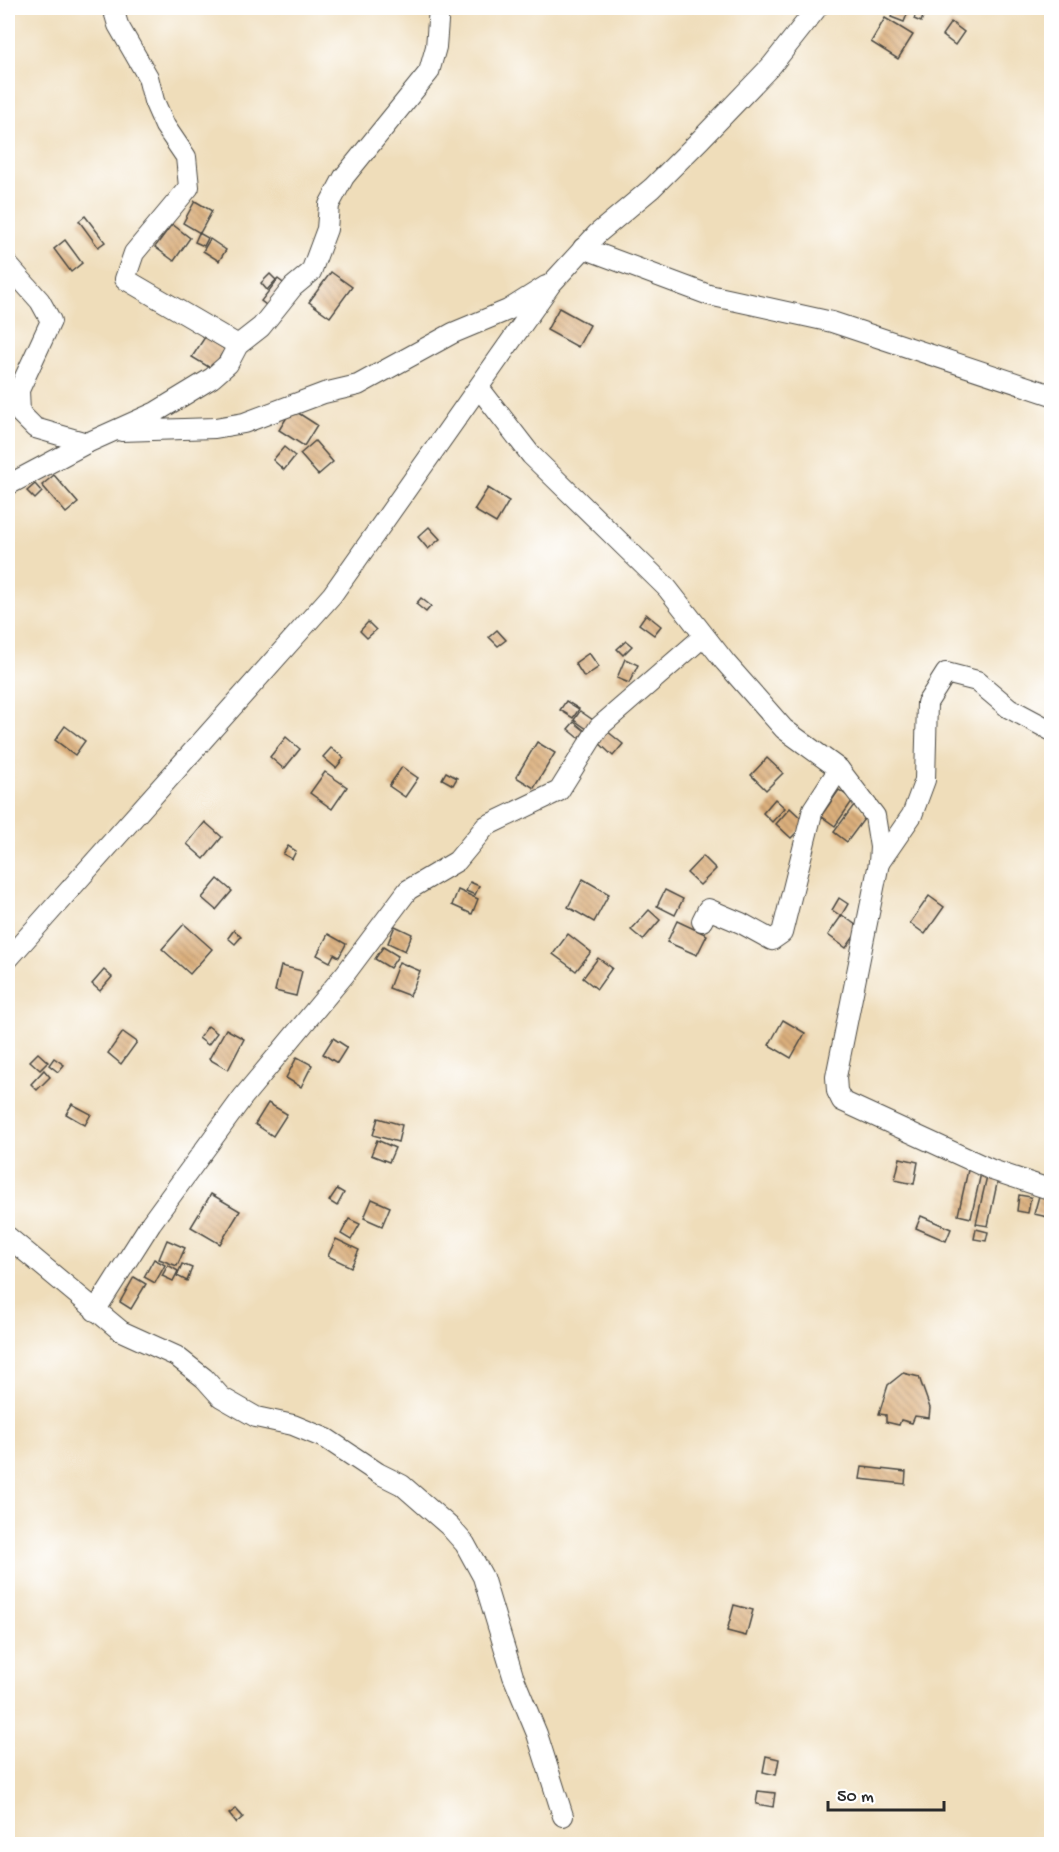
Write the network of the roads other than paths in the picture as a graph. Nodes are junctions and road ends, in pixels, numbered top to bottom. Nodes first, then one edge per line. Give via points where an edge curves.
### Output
1 (113, 8) edge
2 (439, 8) edge
3 (817, 8) edge
4 (583, 248) junction
5 (8, 265) edge
6 (552, 284) junction
7 (238, 345) junction
8 (480, 389) junction
9 (1052, 395) edge
10 (111, 432) junction
11 (87, 443) junction
12 (8, 484) edge
13 (704, 636) junction
14 (1052, 731) edge
15 (839, 769) junction
16 (879, 862) junction
17 (702, 921) dead end
18 (8, 959) edge
19 (1052, 1190) edge
20 (8, 1237) edge
21 (95, 1311) junction
22 (563, 1816) dead end

1 - 7 street via 118,25 148,77 165,126 186,157 189,187 134,254 125,279
2 - 7 street via 436,47 429,72 344,177 329,205 327,229 311,272 261,327
3 - 4 street via 772,65 700,141
4 - 6 street
4 - 9 street via 709,295 832,322
5 - 11 street via 40,301 51,321 19,390 20,413 35,428
6 - 8 street
6 - 10 street via 358,385 324,393 244,423
7 - 10 street via 228,364 212,378 156,412
8 - 13 street via 531,455 667,588
8 - 18 street via 332,595
10 - 11 street
11 - 12 street
13 - 15 street via 784,729
13 - 21 street via 599,727 559,791 486,826 457,861 408,890 345,974 243,1097 151,1223
14 - 16 street via 1009,708 977,681 946,673 927,703 926,780 912,815
15 - 16 street via 875,816
15 - 17 street via 813,809 782,933 772,940 708,909
16 - 19 street via 836,1077 842,1101 992,1170
20 - 21 street
21 - 22 street via 120,1330 176,1356 221,1397 255,1417 293,1425 337,1445 402,1485 449,1526 465,1544 483,1577

